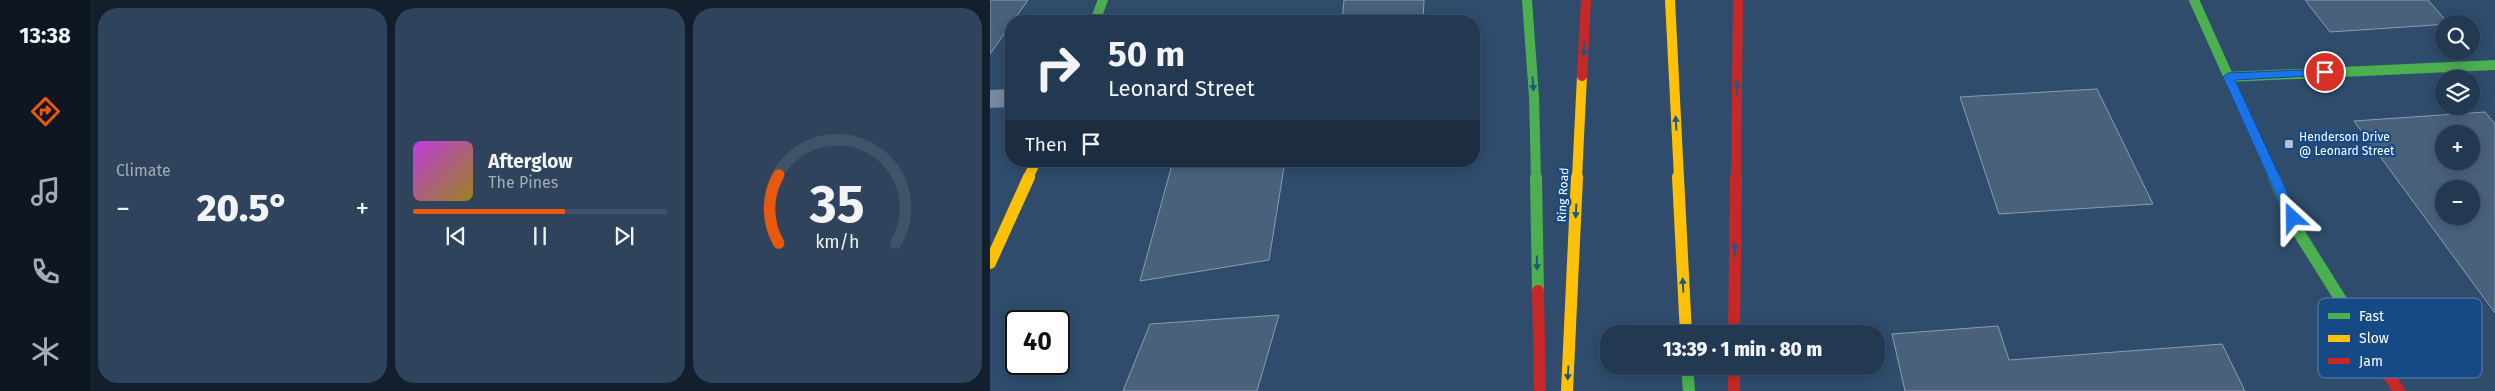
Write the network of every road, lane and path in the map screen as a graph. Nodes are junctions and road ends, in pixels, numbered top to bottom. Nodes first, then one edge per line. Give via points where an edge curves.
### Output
1 (1104, 0) edge
2 (1527, 0) edge
3 (1586, 0) edge
4 (1670, 0) edge
5 (1738, 0) edge
6 (2194, 0) edge
7 (1098, 15) edge
8 (2495, 65) edge
9 (2228, 77) junction
10 (1005, 98) edge
11 (990, 99) edge
12 (1033, 167) edge
13 (990, 263) edge
14 (2340, 298) edge
15 (1686, 325) edge
16 (1734, 325) edge
17 (1687, 375) edge
18 (1734, 375) edge
19 (2391, 378) edge
20 (1540, 391) edge
21 (1568, 391) edge
22 (1688, 391) edge
23 (1734, 391) edge
24 (2399, 391) edge

1 - 7 main road
2 -> 20 main road via 1534,98
3 -> 21 main road, Ring Road
15 -> 4 main road
16 -> 5 main road
6 - 9 main road
8 - 9 main road
9 - 14 main road via 2299,233
10 - 11 street
12 - 13 main road
17 - 22 main road
18 - 23 main road
19 - 24 main road

